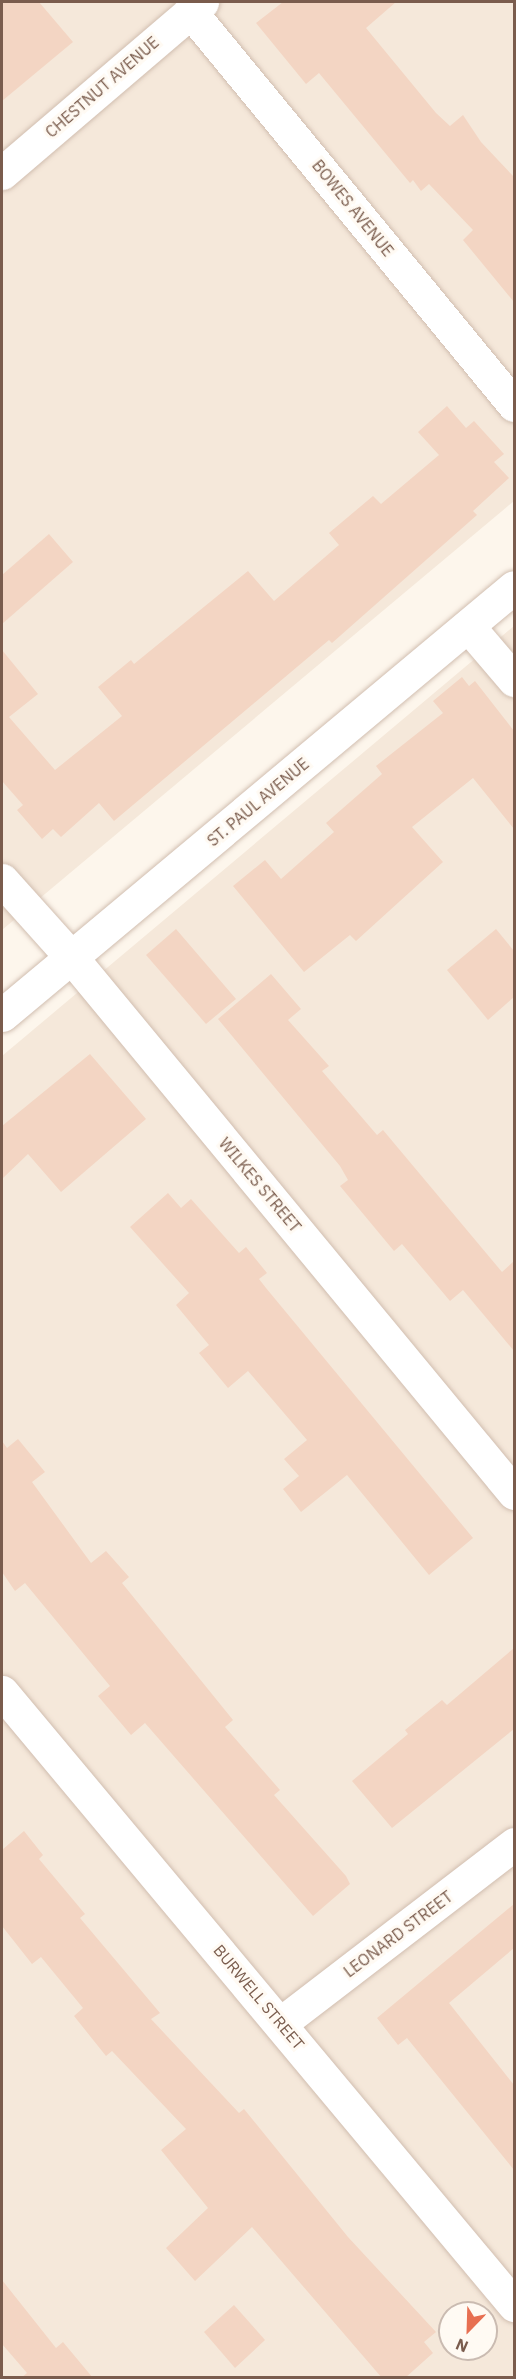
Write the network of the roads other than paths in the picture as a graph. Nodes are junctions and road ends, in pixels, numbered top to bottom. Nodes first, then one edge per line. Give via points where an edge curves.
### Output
1 (196, 6) edge
2 (2, 173) edge
3 (514, 405) edge
4 (514, 587) edge
5 (468, 626) junction
6 (514, 680) edge
7 (2, 880) edge
8 (72, 958) junction
9 (2, 1015) edge
10 (514, 1493) edge
11 (2, 1692) edge
12 (514, 1844) edge
13 (281, 2023) junction
14 (514, 2305) edge

1 - 2 street, CHESTNUT AVENUE
1 - 3 street, BOWES AVENUE
4 - 5 street, ST. PAUL AVENUE
5 - 6 street
5 - 8 street, ST. PAUL AVENUE
7 - 8 street, WILKES STREET
8 - 9 street, ST. PAUL AVENUE
8 - 10 street, WILKES STREET
11 - 13 street, BURWELL STREET
12 - 13 street, LEONARD STREET
13 - 14 street, BURWELL STREET

